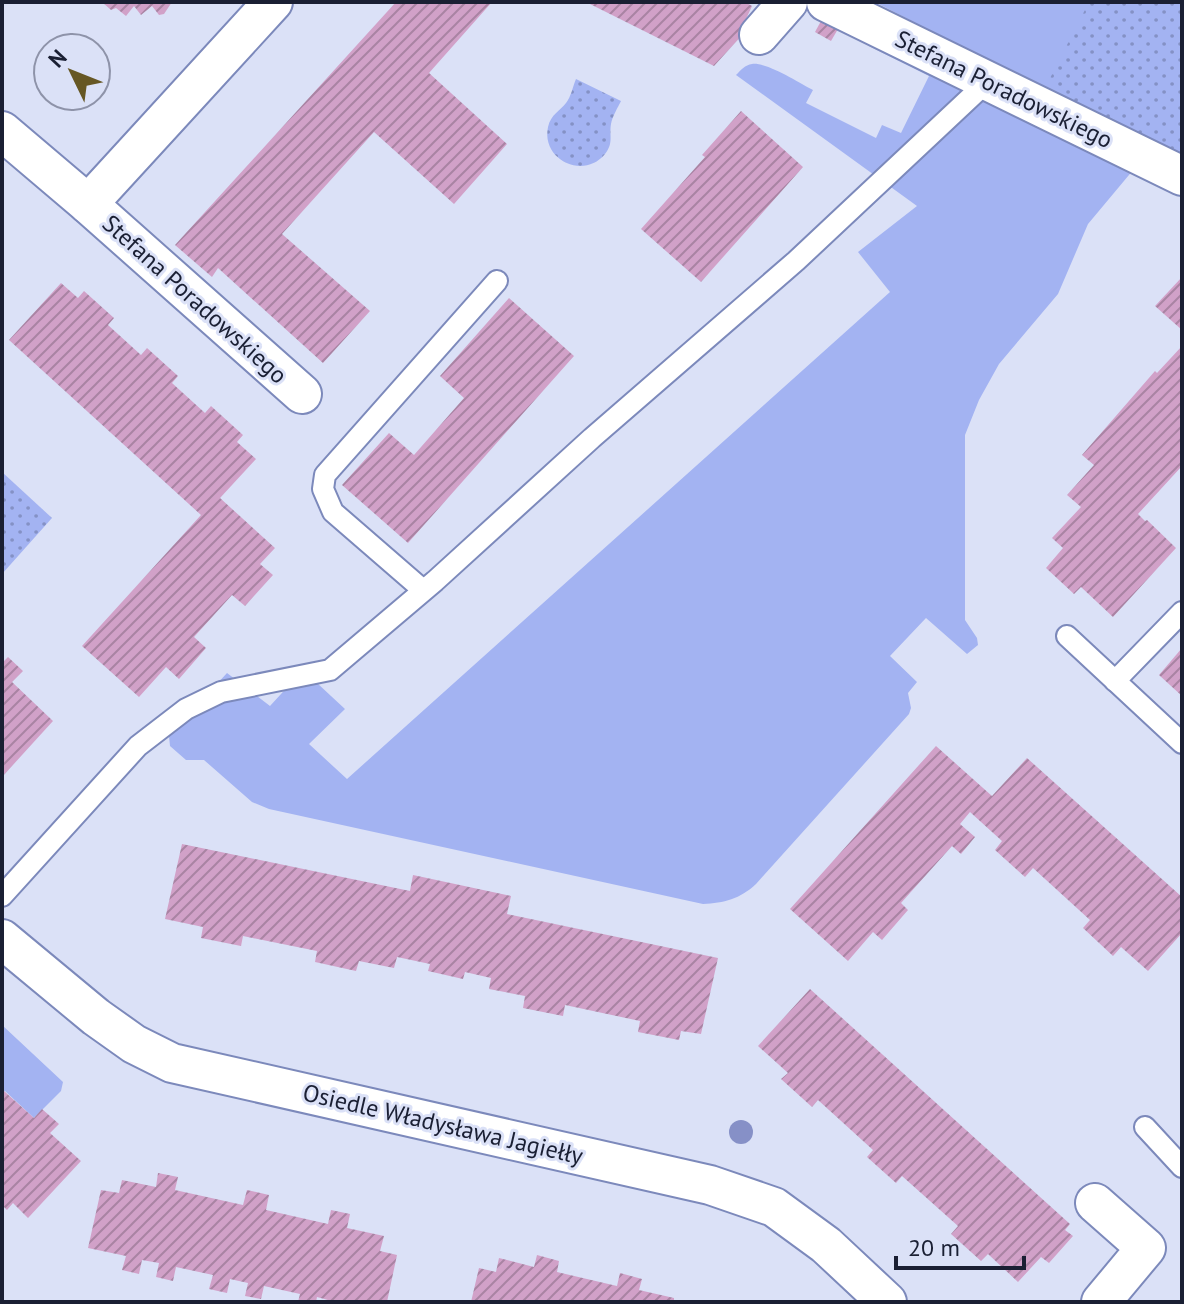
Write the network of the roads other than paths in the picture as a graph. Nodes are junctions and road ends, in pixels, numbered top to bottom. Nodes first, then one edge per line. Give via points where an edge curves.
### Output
1 (273, 2) edge
2 (788, 2) edge
3 (826, 2) edge
4 (759, 35) dead end
5 (988, 81) junction
6 (2, 131) edge
7 (1182, 176) edge
8 (88, 204) junction
9 (497, 281) dead end
10 (302, 394) dead end
11 (423, 590) junction
12 (1182, 612) edge
13 (1067, 636) dead end
14 (1115, 681) junction
15 (1182, 743) edge
16 (2, 896) edge
17 (2, 939) edge
18 (1145, 1127) dead end
19 (1182, 1167) edge
20 (1095, 1203) dead end
21 (887, 1302) edge
22 (1101, 1302) edge

1 - 8 street, Stefana Poradowskiego
2 - 4 street
3 - 5 street, Stefana Poradowskiego
5 - 7 street, Stefana Poradowskiego
5 - 11 lane via 796,261
6 - 8 street, Stefana Poradowskiego
8 - 10 street, Stefana Poradowskiego
9 - 11 lane via 325,475 323,489 333,512
11 - 16 lane via 330,670 221,692 186,709 138,746
12 - 14 lane
13 - 14 lane
14 - 15 lane
17 - 21 street, Osiedle Władysława Jagiełły via 96,1017 172,1063 710,1185 774,1207 826,1245
18 - 19 lane
20 - 22 street via 1146,1248

